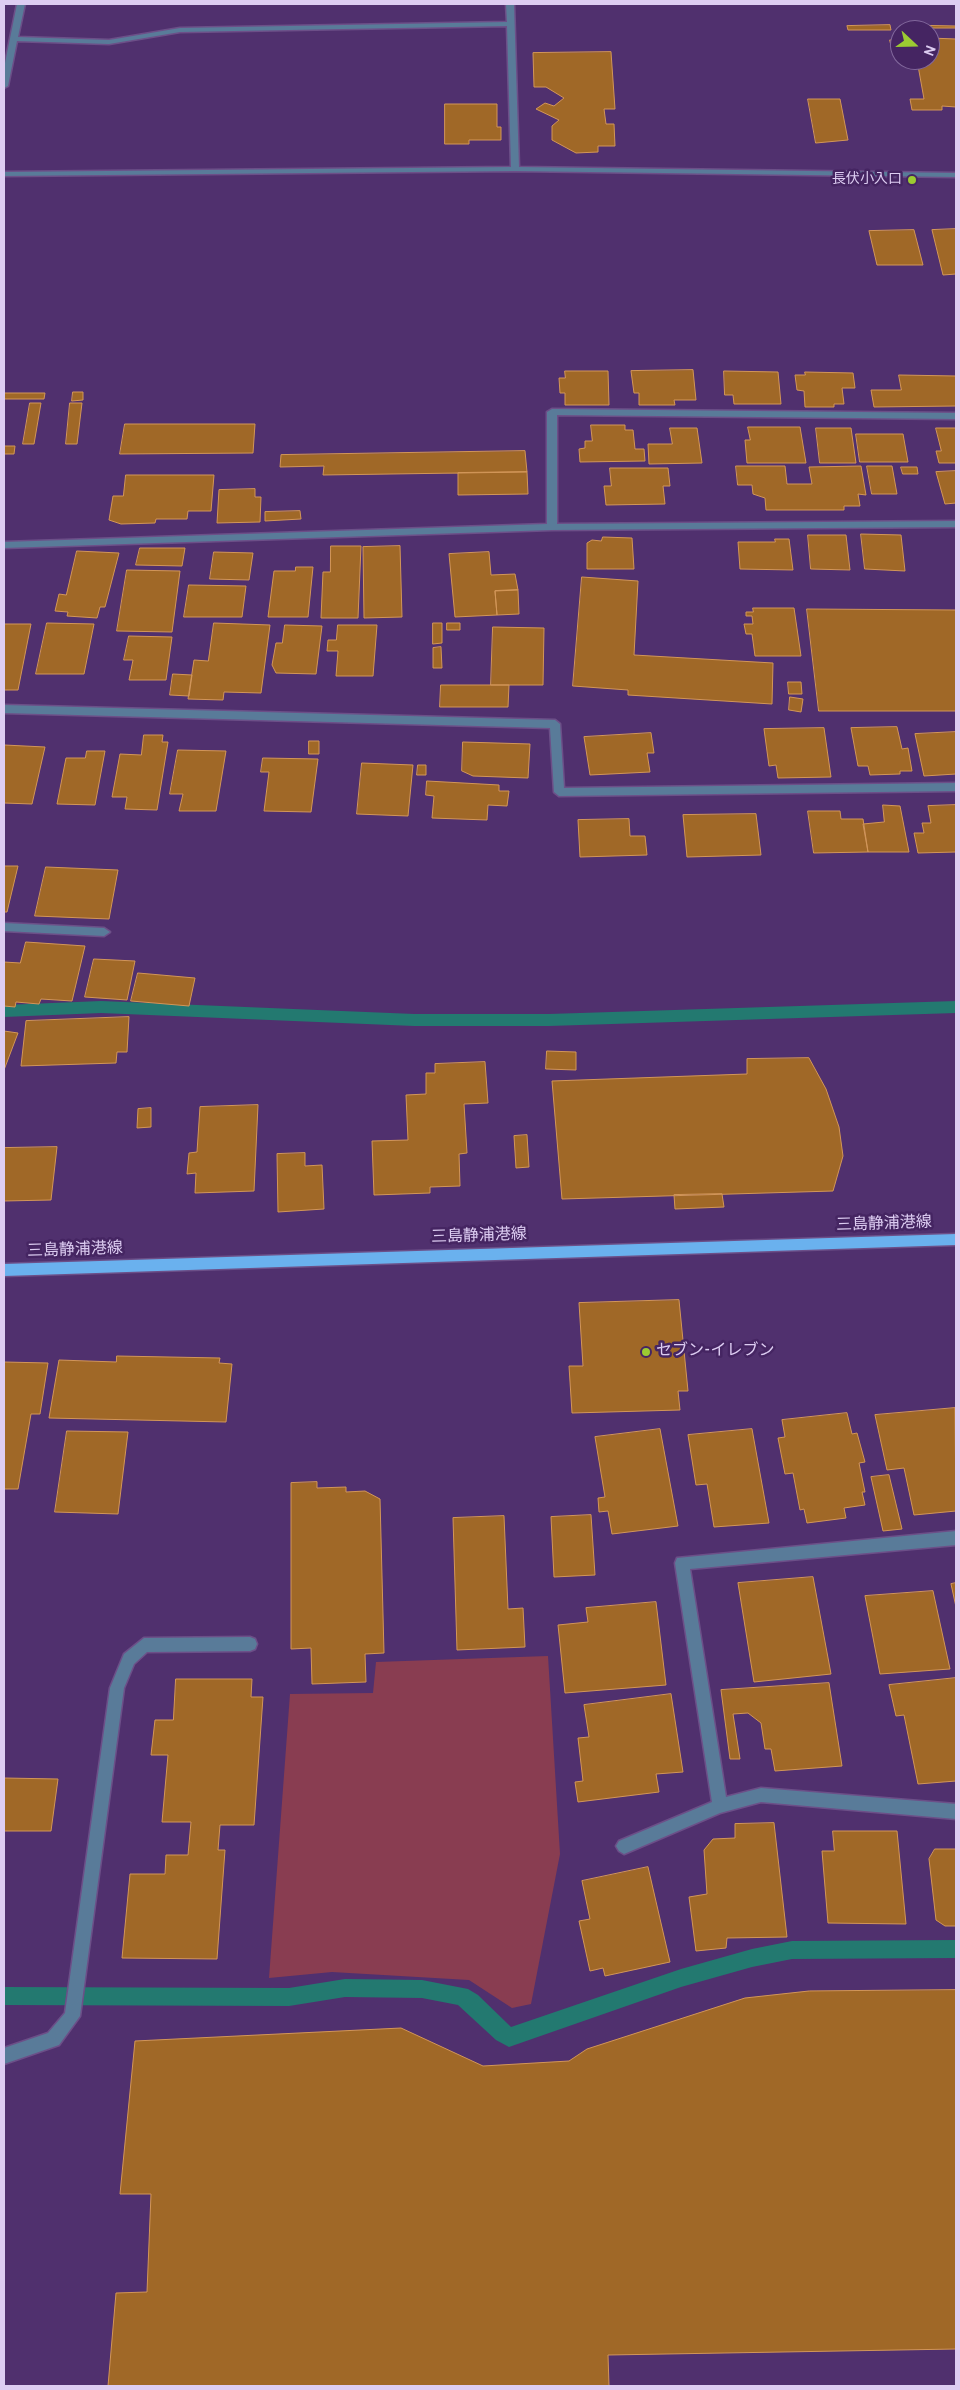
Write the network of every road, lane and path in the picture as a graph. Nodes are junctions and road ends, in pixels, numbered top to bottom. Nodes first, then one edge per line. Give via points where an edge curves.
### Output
1 (21, 4) edge
2 (510, 4) edge
3 (510, 24) junction
4 (15, 39) junction
5 (4, 86) edge
6 (515, 169) junction
7 (4, 174) edge
8 (956, 175) edge
9 (956, 416) edge
10 (956, 524) edge
11 (552, 527) junction
12 (4, 545) edge
13 (4, 709) edge
14 (956, 787) edge
15 (4, 926) edge
16 (104, 932) dead end
17 (956, 1239) edge
18 (4, 1270) edge
19 (956, 1538) edge
20 (250, 1644) dead end
21 (720, 1806) junction
22 (956, 1812) edge
23 (624, 1846) dead end
24 (4, 2056) edge

1 - 4 street
2 - 3 street
3 - 4 street via 180,30 109,42
3 - 6 street
4 - 5 street
6 - 7 street
6 - 8 street
9 - 11 street via 552,412
10 - 11 street
11 - 12 street
13 - 14 street via 555,724 559,792
15 - 16 street
17 - 18 main road, 三島静浦港線
19 - 21 street via 682,1563
20 - 24 street via 144,1645 129,1659 117,1688 72,2016 53,2039
21 - 22 street via 761,1795
21 - 23 street

